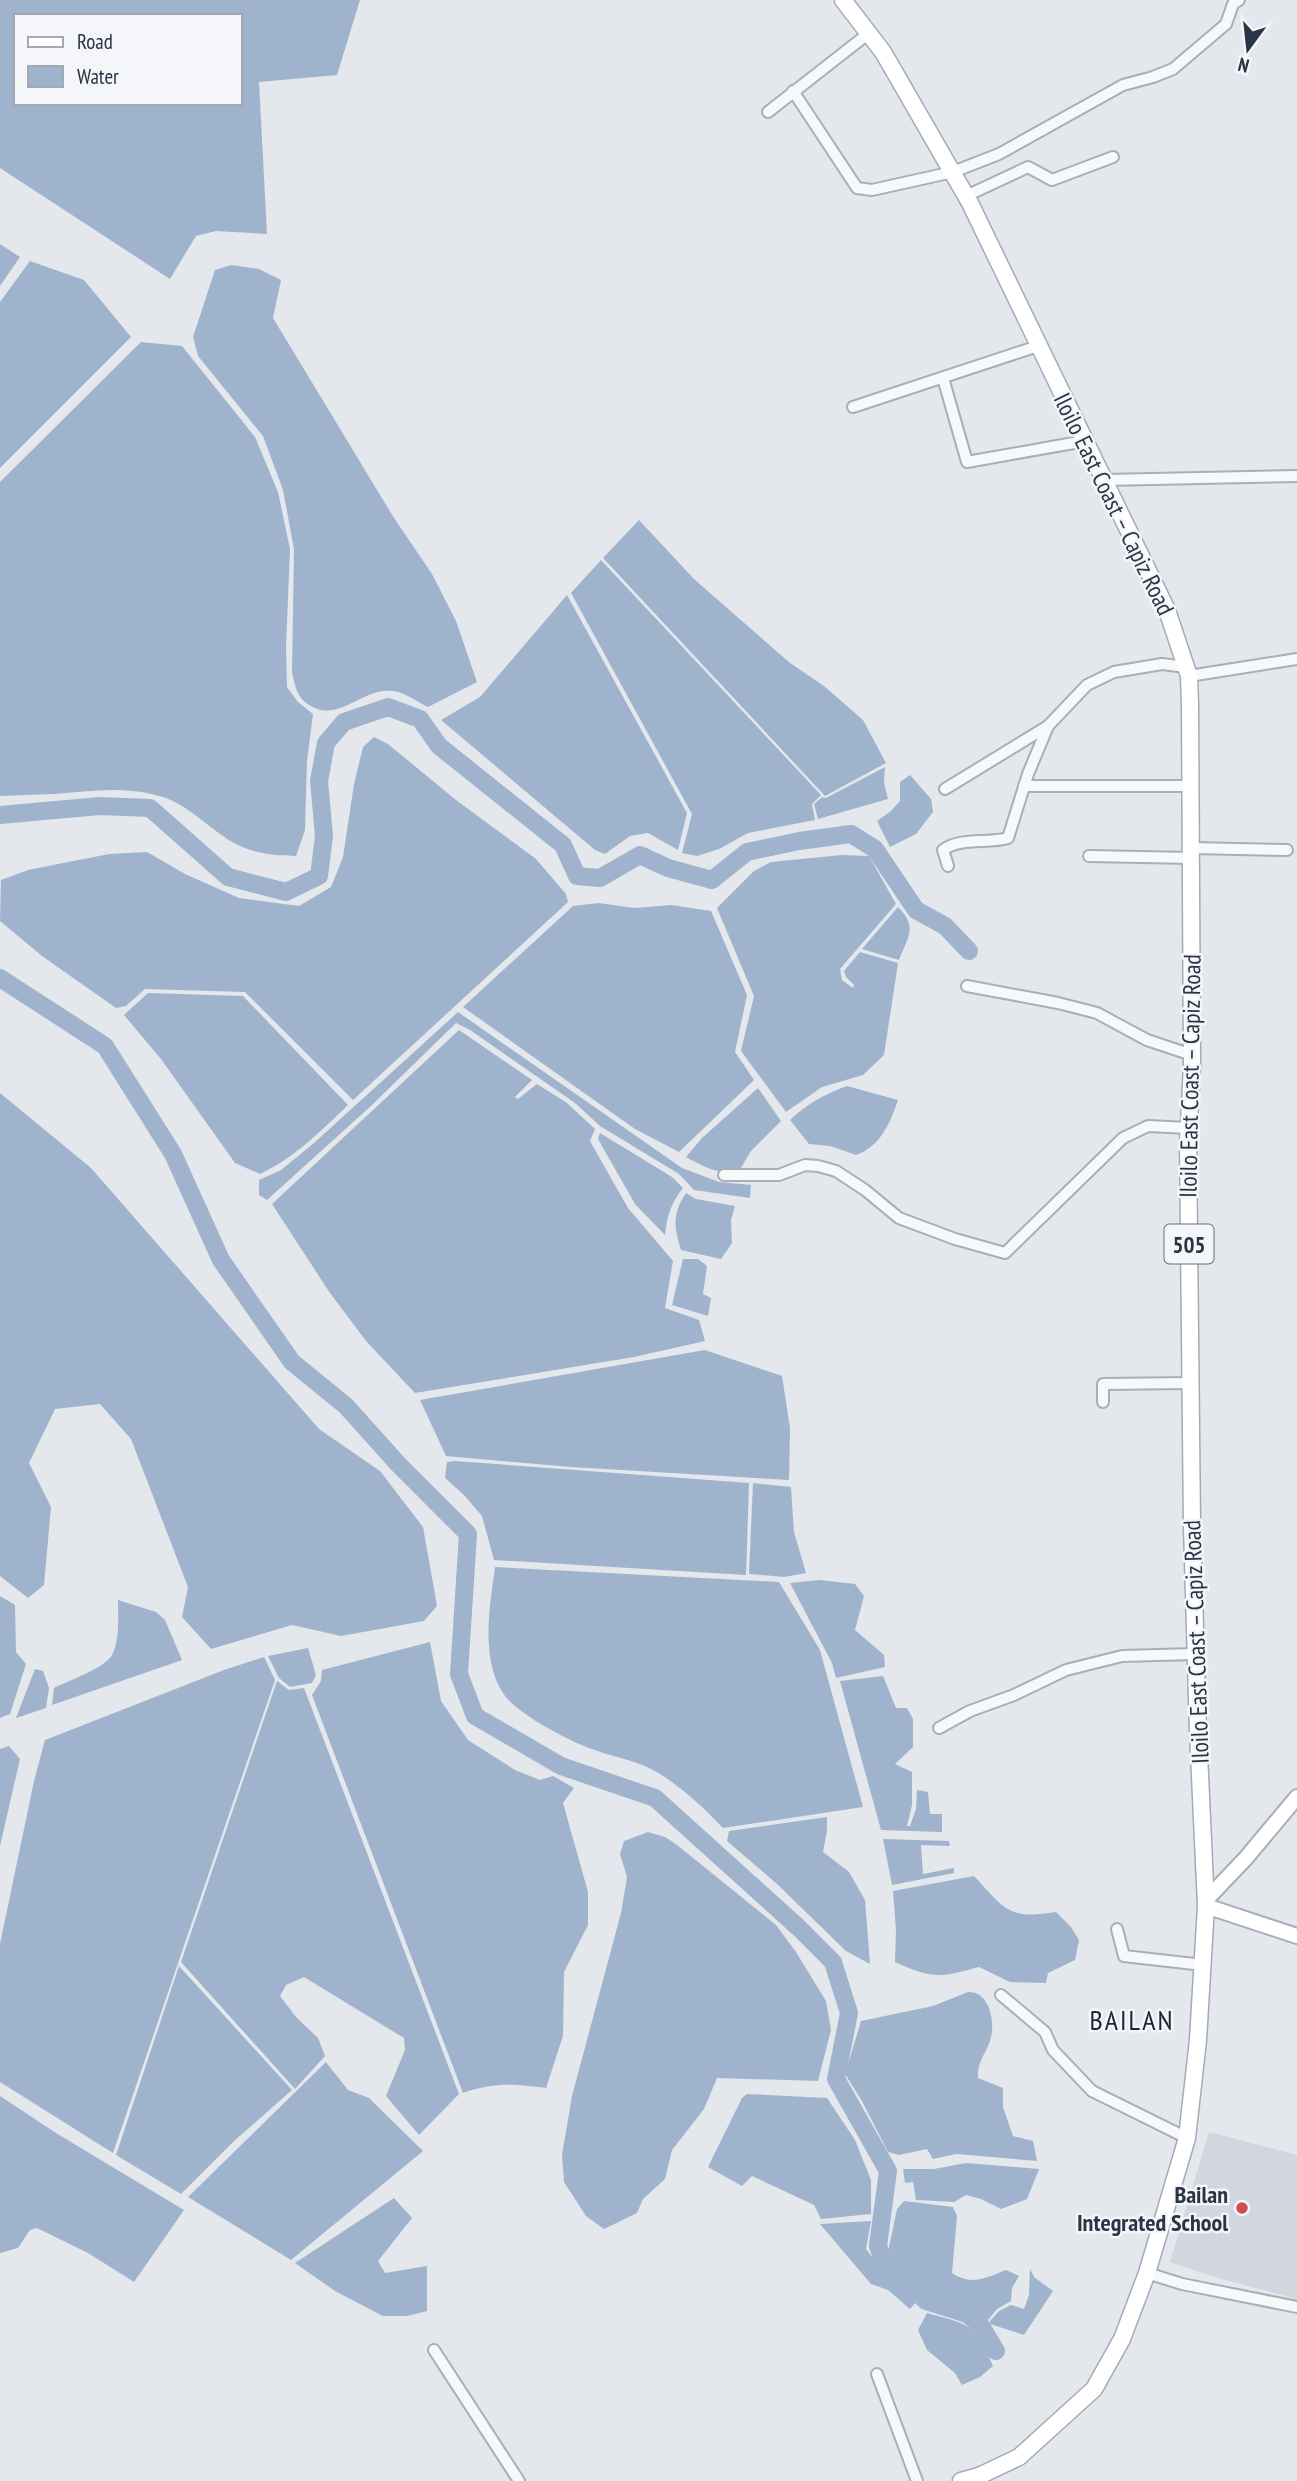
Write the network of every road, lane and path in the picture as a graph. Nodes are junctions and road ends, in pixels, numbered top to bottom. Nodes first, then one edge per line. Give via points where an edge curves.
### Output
1 (844, 0) edge
2 (1239, 0) edge
3 (869, 33) junction
4 (793, 91) junction
5 (768, 112) dead end
6 (1113, 157) dead end
7 (953, 172) junction
8 (966, 196) junction
9 (1038, 346) junction
10 (943, 378) junction
11 (853, 407) dead end
12 (1086, 442) junction
13 (1297, 477) edge
14 (1104, 480) junction
15 (1297, 659) edge
16 (1187, 672) junction
17 (1048, 726) junction
18 (1024, 786) junction
19 (1191, 786) junction
20 (945, 789) dead end
21 (1287, 850) dead end
22 (1193, 853) junction
23 (1089, 856) dead end
24 (948, 866) dead end
25 (967, 986) dead end
26 (1192, 1055) junction
27 (1189, 1128) junction
28 (723, 1175) dead end
29 (1190, 1383) junction
30 (1103, 1402) dead end
31 (1195, 1654) junction
32 (939, 1728) dead end
33 (1297, 1797) edge
34 (1206, 1903) junction
35 (1116, 1929) dead end
36 (1297, 1936) edge
37 (1203, 1965) junction
38 (1001, 1995) dead end
39 (1187, 2138) junction
40 (1147, 2273) junction
41 (1297, 2307) edge
42 (434, 2350) dead end
43 (877, 2374) dead end
44 (979, 2479) edge
45 (519, 2481) edge
46 (917, 2481) edge
47 (961, 2481) edge

1 - 3 main road, Iloilo East Coast – Capiz Road / 505
2 - 7 street via 1233,4 1227,24 1173,69 1123,85 999,154
3 - 4 street
3 - 7 main road, Iloilo East Coast – Capiz Road / 505
4 - 5 street
4 - 7 street via 857,188 872,190
6 - 8 street via 1052,180 1028,167
7 - 8 main road, Iloilo East Coast – Capiz Road / 505
8 - 9 main road, Iloilo East Coast – Capiz Road / 505
9 - 10 street
9 - 12 main road, Iloilo East Coast – Capiz Road / 505
10 - 11 street
10 - 12 street via 967,461
12 - 14 main road, Iloilo East Coast – Capiz Road / 505
13 - 14 street
14 - 16 main road, Iloilo East Coast – Capiz Road / 505 via 1167,610
15 - 16 street
16 - 17 street via 1162,664 1114,672 1087,685
16 - 19 main road, Iloilo East Coast – Capiz Road / 505
17 - 18 street
17 - 20 street
18 - 19 street
18 - 24 street via 1009,838 950,845 943,850
19 - 22 main road, Iloilo East Coast – Capiz Road / 505
21 - 22 street
22 - 23 street
22 - 26 main road, Iloilo East Coast – Capiz Road / 505
25 - 26 street via 1097,1013 1147,1041
26 - 27 main road, Iloilo East Coast – Capiz Road / 505
27 - 28 street via 1148,1126 1123,1138 1005,1253 899,1218 836,1171 818,1166 805,1164 779,1175
27 - 29 main road, Iloilo East Coast – Capiz Road / 505
29 - 30 street via 1103,1384
29 - 31 main road, Iloilo East Coast – Capiz Road / 505
31 - 32 street via 1122,1656 1066,1670
31 - 34 main road, Iloilo East Coast – Capiz Road / 505
33 - 34 main road
34 - 36 main road
34 - 37 main road, Iloilo East Coast – Capiz Road / 505
35 - 37 street via 1125,1956
37 - 39 main road, Iloilo East Coast – Capiz Road / 505
38 - 39 street via 1045,2032 1053,2050 1092,2091
39 - 40 main road, Iloilo East Coast – Capiz Road / 505
40 - 41 street
40 - 44 main road, Iloilo East Coast – Capiz Road / 505 via 1122,2339 1094,2389 1019,2457
42 - 45 street
43 - 46 street
44 - 47 main road, Iloilo East Coast – Capiz Road / 505

